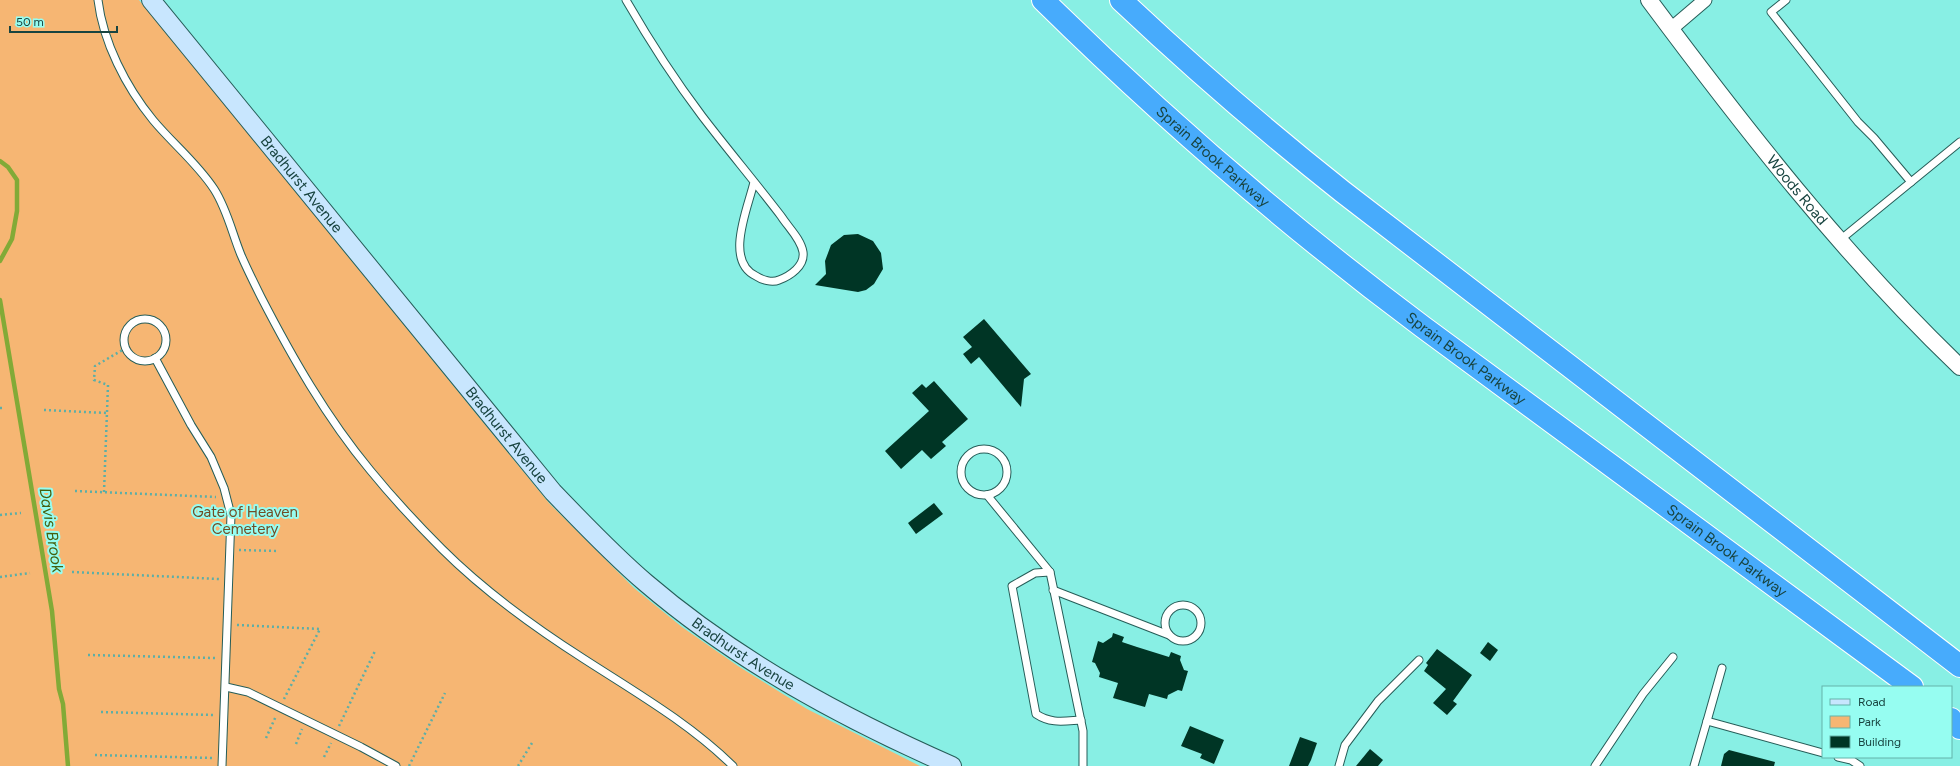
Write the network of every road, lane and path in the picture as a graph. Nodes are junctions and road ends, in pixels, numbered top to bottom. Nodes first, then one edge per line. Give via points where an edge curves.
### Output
1 (98, 0) edge
2 (151, 0) edge
3 (626, 0) edge
4 (1043, 0) edge
5 (1121, 0) edge
6 (1650, 0) edge
7 (1705, 0) edge
8 (1786, 0) edge
9 (1671, 29) junction
10 (1960, 142) edge
11 (754, 182) junction
12 (1911, 182) junction
13 (1839, 240) junction
14 (126, 348) junction
15 (155, 358) junction
16 (1960, 367) edge
17 (44, 410) dead end
18 (107, 413) junction
19 (75, 492) dead end
20 (104, 492) junction
21 (987, 495) junction
22 (226, 498) junction
23 (21, 514) dead end
24 (0, 516) edge
25 (231, 550) junction
26 (279, 551) dead end
27 (72, 572) dead end
28 (1050, 572) junction
29 (30, 573) dead end
30 (0, 577) edge
31 (229, 580) junction
32 (1053, 590) junction
33 (227, 625) junction
34 (1169, 635) junction
35 (375, 651) dead end
36 (88, 655) dead end
37 (1673, 657) dead end
38 (226, 658) junction
39 (1419, 660) dead end
40 (1960, 666) edge
41 (1722, 668) dead end
42 (1911, 686) edge
43 (226, 687) junction
44 (445, 693) dead end
45 (280, 708) junction
46 (101, 712) dead end
47 (224, 715) junction
48 (306, 720) junction
49 (1081, 720) junction
50 (1952, 720) edge
51 (1707, 721) junction
52 (1960, 728) edge
53 (335, 736) junction
54 (266, 738) dead end
55 (532, 743) dead end
56 (296, 744) dead end
57 (1822, 753) edge
58 (95, 755) dead end
59 (324, 757) dead end
60 (1842, 758) edge
61 (222, 762) edge
62 (396, 766) edge
63 (409, 766) edge
64 (518, 766) edge
65 (733, 766) edge
66 (952, 766) edge
67 (1083, 766) edge
68 (1339, 766) edge
69 (1595, 766) edge
70 (1694, 766) edge
71 (1860, 766) edge

1 - 65 lane via 101,23 135,95 152,119 214,189 228,217 241,255 288,348 335,423 369,469 444,550 476,580 545,633 668,713
2 - 66 main road, Bradhurst Avenue via 528,462 603,544 646,583 706,630 763,668 829,708
3 - 11 lane via 651,43 701,116
4 - 42 highway, Sprain Brook Parkway via 1192,139 1344,267
5 - 40 highway via 1258,123 1343,192
6 - 9 street, Woods Road
7 - 9 street
8 - 12 lane via 1770,12 1858,122
9 - 13 street, Woods Road via 1754,139
10 - 12 lane
11 - 11 lane via 797,238 803,252 801,263 793,273 778,281 763,280 747,272 740,258 739,240
12 - 13 lane
13 - 16 street, Woods Road
14 - 15 lane via 132,357 141,360
14 - 15 lane via 124,338 130,324 143,319 154,321 164,332 166,342 161,353
14 - 18 path via 95,366 94,380 108,384
15 - 22 lane via 190,425 211,457
17 - 18 path
18 - 20 path
19 - 20 path
20 - 22 path
21 - 21 lane via 979,494 967,487 961,473 965,459 984,448 999,453 1007,466 1005,482 1001,488
21 - 28 lane
22 - 25 lane via 231,515
23 - 24 path
25 - 26 path
25 - 31 lane
27 - 31 path
28 - 32 lane
28 - 49 lane via 1035,574 1012,586 1036,714 1054,722
29 - 30 path
31 - 33 lane
32 - 34 lane
32 - 49 lane
33 - 38 lane
33 - 45 path via 320,629
34 - 34 lane via 1180,641 1196,636 1200,631 1201,619 1195,609 1184,604 1172,608 1164,624
35 - 53 path
36 - 38 path
37 - 69 lane via 1643,694
38 - 43 lane
39 - 68 lane via 1378,702 1350,738 1345,745
41 - 51 lane
43 - 45 lane via 248,692
43 - 47 lane
44 - 63 path
45 - 48 lane
45 - 54 path
46 - 47 path
47 - 61 lane
48 - 53 lane
48 - 56 path
49 - 67 lane
50 - 52 highway
51 - 57 lane
51 - 70 lane
53 - 59 path
53 - 62 lane
55 - 64 path
58 - 61 path
60 - 71 lane

